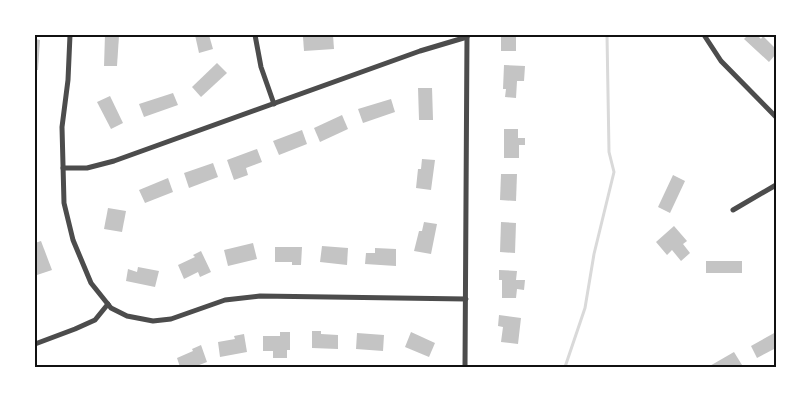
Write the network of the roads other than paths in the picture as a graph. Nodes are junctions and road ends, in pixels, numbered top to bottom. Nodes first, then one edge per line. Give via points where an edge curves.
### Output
1 (70, 35) edge
2 (255, 35) edge
3 (704, 35) edge
4 (467, 36) edge
5 (274, 104) junction
6 (776, 117) edge
7 (63, 168) junction
8 (776, 185) edge
9 (733, 210) dead end
10 (466, 299) junction
11 (108, 304) junction
12 (35, 344) edge
13 (465, 367) edge

1 - 7 street via 62,127
2 - 5 street via 261,67
3 - 6 street via 720,62
4 - 5 street
4 - 10 street
5 - 7 street via 114,161 87,168
7 - 11 street via 64,203 73,240 91,283
8 - 9 street
10 - 11 street via 260,296 225,300 171,319 153,321 127,316
10 - 13 street
11 - 12 street via 94,320

